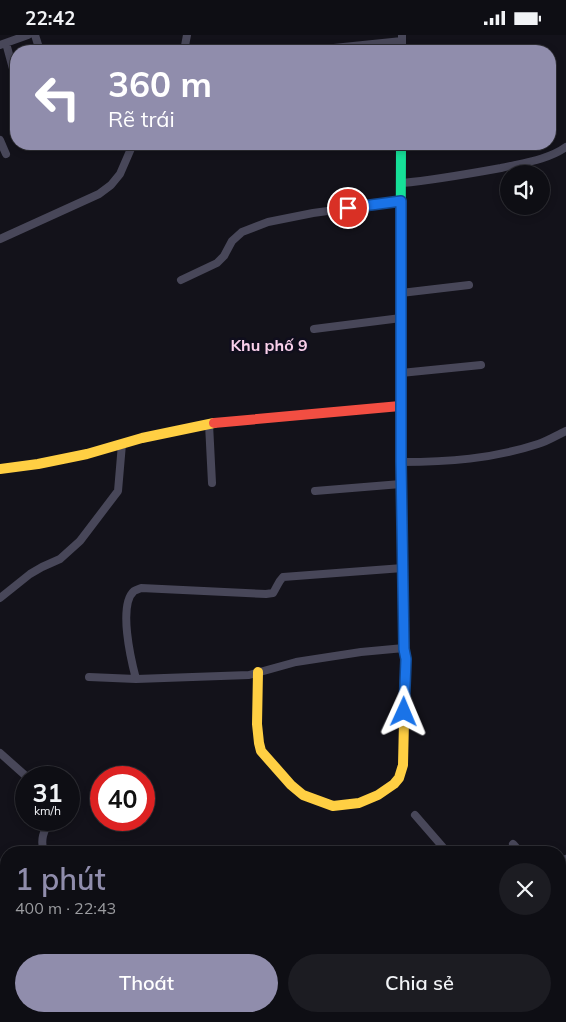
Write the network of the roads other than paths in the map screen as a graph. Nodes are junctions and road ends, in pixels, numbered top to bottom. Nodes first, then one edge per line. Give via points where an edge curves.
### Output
1 (28, 35) edge
2 (402, 38) edge
3 (3, 44) edge
4 (356, 45) edge
5 (10, 63) edge
6 (0, 140) edge
7 (130, 150) edge
8 (402, 150) edge
9 (565, 150) edge
10 (6, 154) dead end
11 (402, 183) junction
12 (401, 201) junction
13 (0, 239) edge
14 (181, 280) dead end
15 (469, 285) dead end
16 (401, 293) junction
17 (401, 319) junction
18 (314, 329) dead end
19 (481, 365) dead end
20 (401, 373) junction
21 (400, 406) junction
22 (208, 424) junction
23 (566, 431) edge
24 (122, 444) junction
25 (401, 462) junction
26 (0, 469) edge
27 (212, 483) dead end
28 (401, 484) junction
29 (315, 491) dead end
30 (403, 568) junction
31 (0, 598) edge
32 (404, 649) junction
33 (258, 672) junction
34 (89, 677) dead end
35 (136, 679) junction
36 (0, 753) edge
37 (15, 766) edge
38 (415, 815) dead end
39 (44, 831) edge
40 (42, 846) edge
41 (442, 846) edge

1 - 3 street
2 - 4 street
3 - 5 street
6 - 10 street
7 - 13 street via 120,174 111,185
8 - 11 street
9 - 11 street via 507,167
11 - 12 street
12 - 14 street via 268,222 242,232 217,263
12 - 16 street
15 - 16 street
16 - 17 street
17 - 18 street
17 - 20 street
19 - 20 street
20 - 21 street
21 - 22 street
21 - 25 street
22 - 24 street
22 - 27 street
23 - 25 street via 540,444 500,455 466,460
24 - 26 street via 88,454
24 - 31 street via 118,491 80,541 60,559 30,574
25 - 28 street
28 - 29 street
28 - 30 street
30 - 32 street
30 - 35 street via 284,577 273,593 266,594 141,588 134,591 125,612
32 - 33 street via 296,662
32 - 33 street via 403,765 394,784 359,803 333,806 303,795 261,751
33 - 35 street
34 - 35 street
36 - 37 street
38 - 41 street
39 - 40 street

